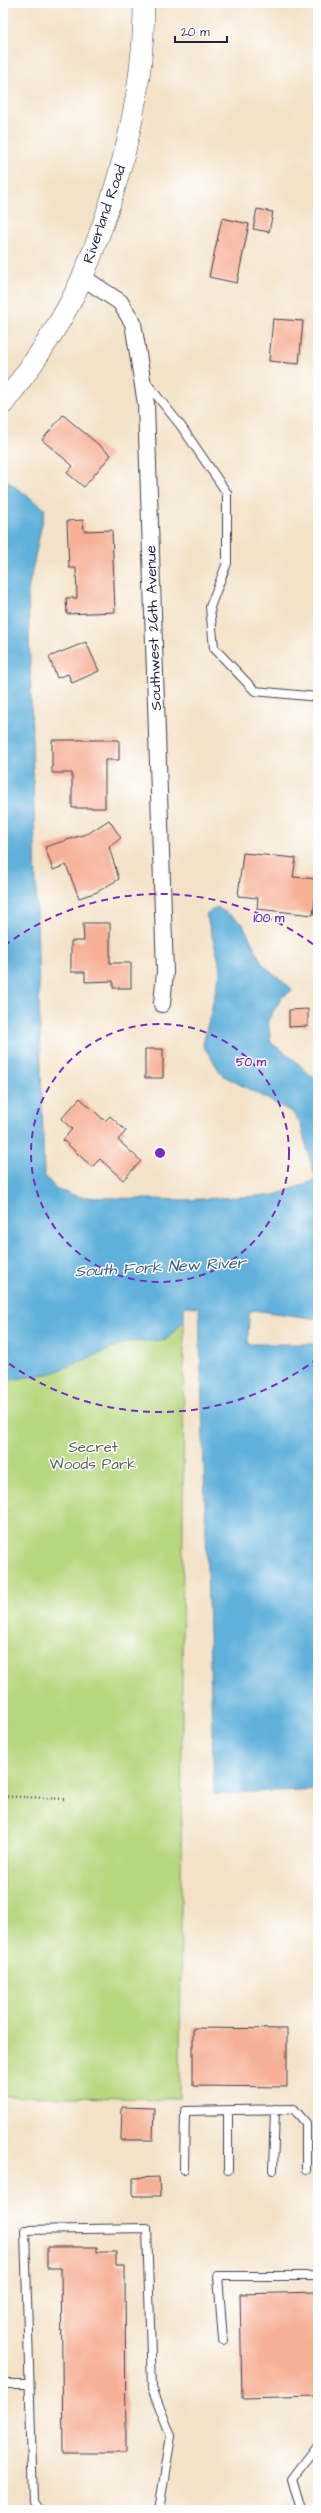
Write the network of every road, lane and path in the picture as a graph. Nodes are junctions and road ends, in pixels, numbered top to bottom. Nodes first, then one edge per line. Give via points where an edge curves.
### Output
1 (144, 3) edge
2 (82, 277) junction
3 (141, 376) junction
4 (3, 404) edge
5 (318, 697) edge
6 (162, 1004) dead end
7 (3, 1796) edge
8 (64, 1799) dead end
9 (275, 2109) junction
10 (228, 2110) junction
11 (184, 2169) dead end
12 (228, 2170) dead end
13 (273, 2170) dead end
14 (306, 2170) dead end
15 (318, 2276) edge
16 (223, 2340) dead end
17 (3, 2384) edge
18 (29, 2384) junction
19 (318, 2445) edge
20 (40, 2510) edge
21 (158, 2510) edge
22 (301, 2510) edge

1 - 2 street, Riverland Road via 142,59 132,122 114,190
2 - 3 street, Southwest 26th Avenue via 120,302 133,323
2 - 4 street, Riverland Road via 47,342
3 - 5 lane via 181,426 227,493 227,563 210,607 214,648 255,691
3 - 6 street, Southwest 26th Avenue via 146,404 165,972
7 - 8 path
9 - 10 lane
9 - 13 lane
9 - 14 lane via 294,2109 306,2123
10 - 11 lane via 185,2111
10 - 12 lane
15 - 16 lane via 218,2276
17 - 18 lane
18 - 20 lane via 33,2502
18 - 21 lane via 24,2230 147,2228 152,2388 171,2436
19 - 22 lane via 292,2479

